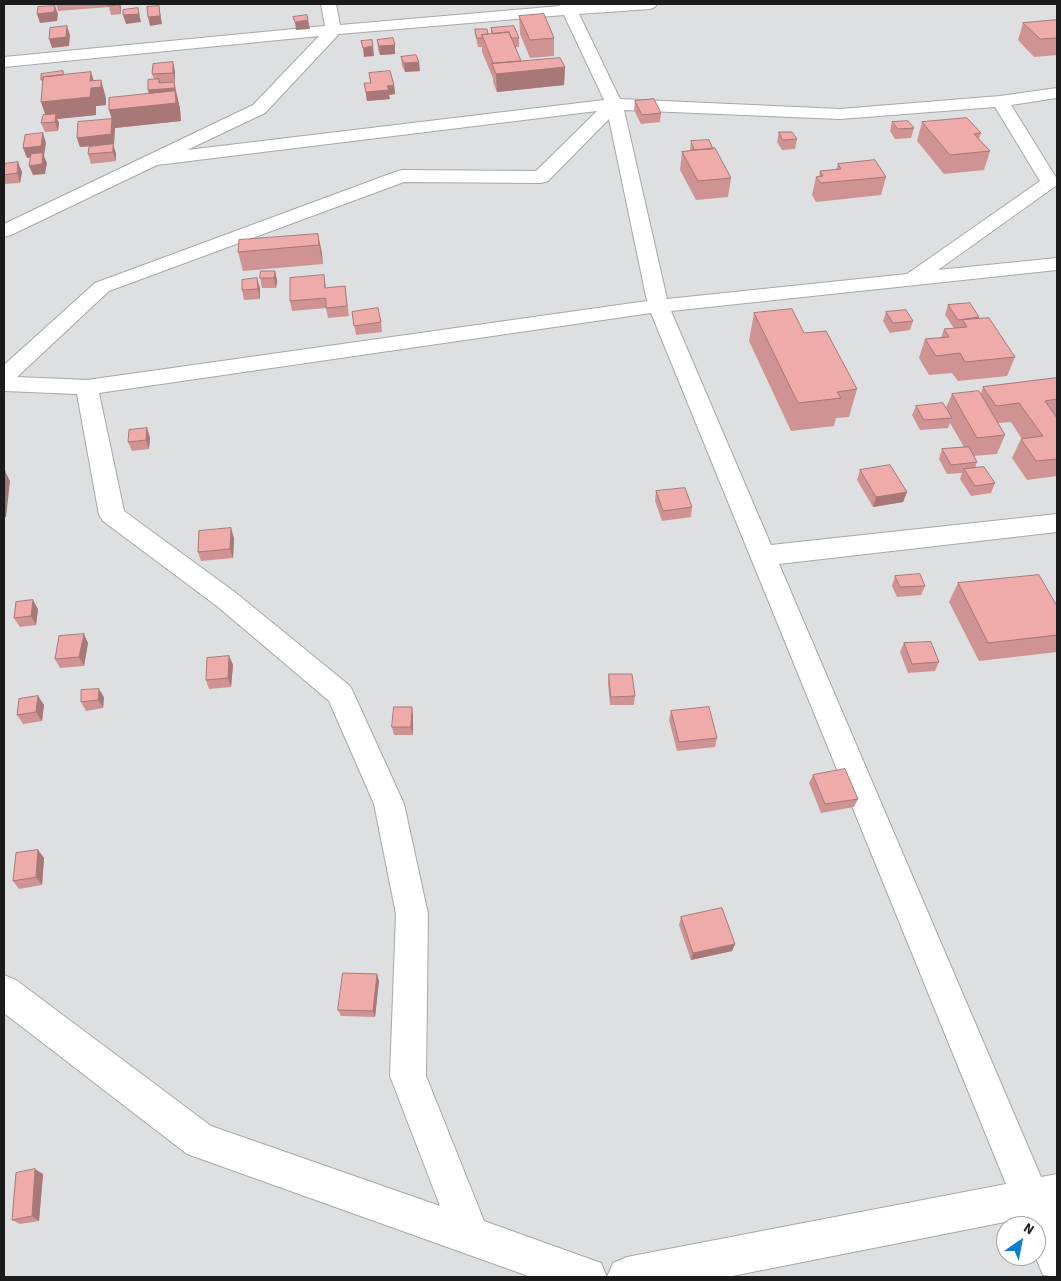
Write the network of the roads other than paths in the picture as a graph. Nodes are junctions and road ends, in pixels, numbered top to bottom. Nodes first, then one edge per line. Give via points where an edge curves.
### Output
1 (329, 4) edge
2 (650, 4) edge
3 (567, 7) edge
4 (333, 31) junction
5 (4, 62) edge
6 (1057, 93) edge
7 (1000, 101) junction
8 (614, 104) junction
9 (151, 160) junction
10 (1054, 183) edge
11 (4, 231) edge
12 (1057, 264) edge
13 (912, 279) junction
14 (658, 306) junction
15 (4, 377) edge
16 (4, 384) edge
17 (87, 387) junction
18 (1057, 523) edge
19 (762, 556) junction
20 (4, 992) edge
21 (1044, 1196) edge
22 (471, 1237) junction
23 (1057, 1261) edge
24 (587, 1277) edge
25 (627, 1277) edge

1 - 4 street
2 - 3 street
3 - 4 street
3 - 8 street
4 - 5 street
4 - 9 street via 259,109
6 - 7 street
7 - 8 street via 840,114
7 - 10 street
8 - 9 street
8 - 14 street
8 - 15 street via 541,177 402,176 102,287
9 - 11 street
10 - 13 street
12 - 13 street
13 - 14 street
14 - 17 street
14 - 19 street
16 - 17 street
17 - 22 street via 112,515 227,600 340,694 389,804 412,914 408,1076
18 - 19 street
19 - 21 street
20 - 22 street via 200,1141
21 - 23 street
21 - 25 street
22 - 24 street

